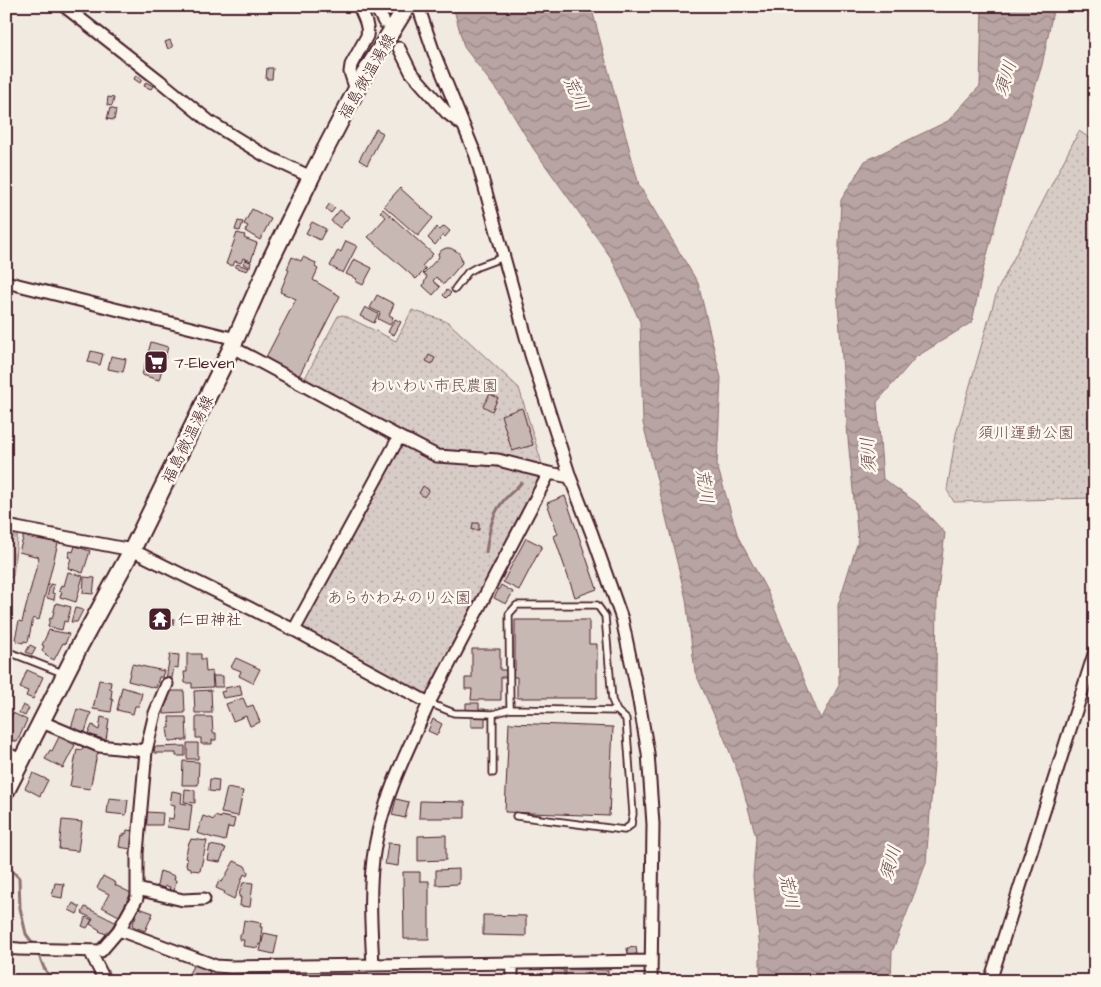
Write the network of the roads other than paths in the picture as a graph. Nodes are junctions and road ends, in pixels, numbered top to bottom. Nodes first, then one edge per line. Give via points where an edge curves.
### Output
1 (64, 6) edge
2 (359, 6) edge
3 (376, 6) edge
4 (407, 6) edge
5 (418, 6) edge
6 (384, 22) dead end
7 (399, 48) dead end
8 (356, 90) junction
9 (464, 127) junction
10 (311, 177) junction
11 (504, 257) junction
12 (6, 282) edge
13 (454, 289) dead end
14 (234, 343) junction
15 (403, 439) junction
16 (549, 473) junction
17 (570, 477) junction
18 (6, 526) edge
19 (132, 550) junction
20 (294, 630) junction
21 (6, 651) edge
22 (1095, 651) edge
23 (65, 674) junction
24 (167, 684) dead end
25 (429, 702) junction
26 (510, 710) junction
27 (617, 711) junction
28 (493, 714) junction
29 (42, 722) junction
30 (146, 751) junction
31 (6, 754) edge
32 (22, 761) junction
33 (493, 773) dead end
34 (6, 791) edge
35 (516, 816) dead end
36 (137, 889) junction
37 (204, 899) dead end
38 (119, 930) junction
39 (6, 948) edge
40 (90, 951) junction
41 (652, 961) junction
42 (512, 963) junction
43 (372, 965) junction
44 (105, 981) edge
45 (512, 981) edge
46 (651, 981) edge
47 (990, 981) edge

1 - 10 street via 210,122
2 - 8 street via 368,32 351,64
3 - 6 street
4 - 8 main road, 福島微温湯線
5 - 9 street
7 - 9 street via 411,72 447,113
8 - 10 main road, 福島微温湯線
9 - 11 street via 476,156
10 - 14 main road, 福島微温湯線
11 - 13 lane via 468,272
11 - 17 street
12 - 14 street
14 - 15 street
14 - 19 main road, 福島微温湯線
15 - 16 street via 436,456 498,460
15 - 20 street via 398,439 391,450
16 - 17 street
16 - 25 street
17 - 41 street via 622,619 648,753 653,824
18 - 19 street
19 - 20 street
19 - 23 main road, 福島微温湯線
20 - 25 street
21 - 23 lane
22 - 47 street
23 - 29 main road, 福島微温湯線
24 - 30 street via 155,713
25 - 28 lane via 454,713
25 - 43 street via 392,786 375,847 370,885
26 - 27 lane
26 - 27 lane via 509,614 517,605 597,605 605,616 612,700
26 - 28 lane
27 - 35 lane via 626,719 633,814 631,825 624,830
28 - 33 lane
29 - 30 street via 99,746
29 - 32 main road, 福島微温湯線
30 - 36 street
31 - 32 street
32 - 34 main road, 福島微温湯線
36 - 37 street via 183,900
36 - 38 street via 138,898
38 - 40 street via 101,951
38 - 43 street via 216,966
39 - 40 street
40 - 44 street
41 - 42 street
41 - 46 street
42 - 43 street
42 - 45 street

